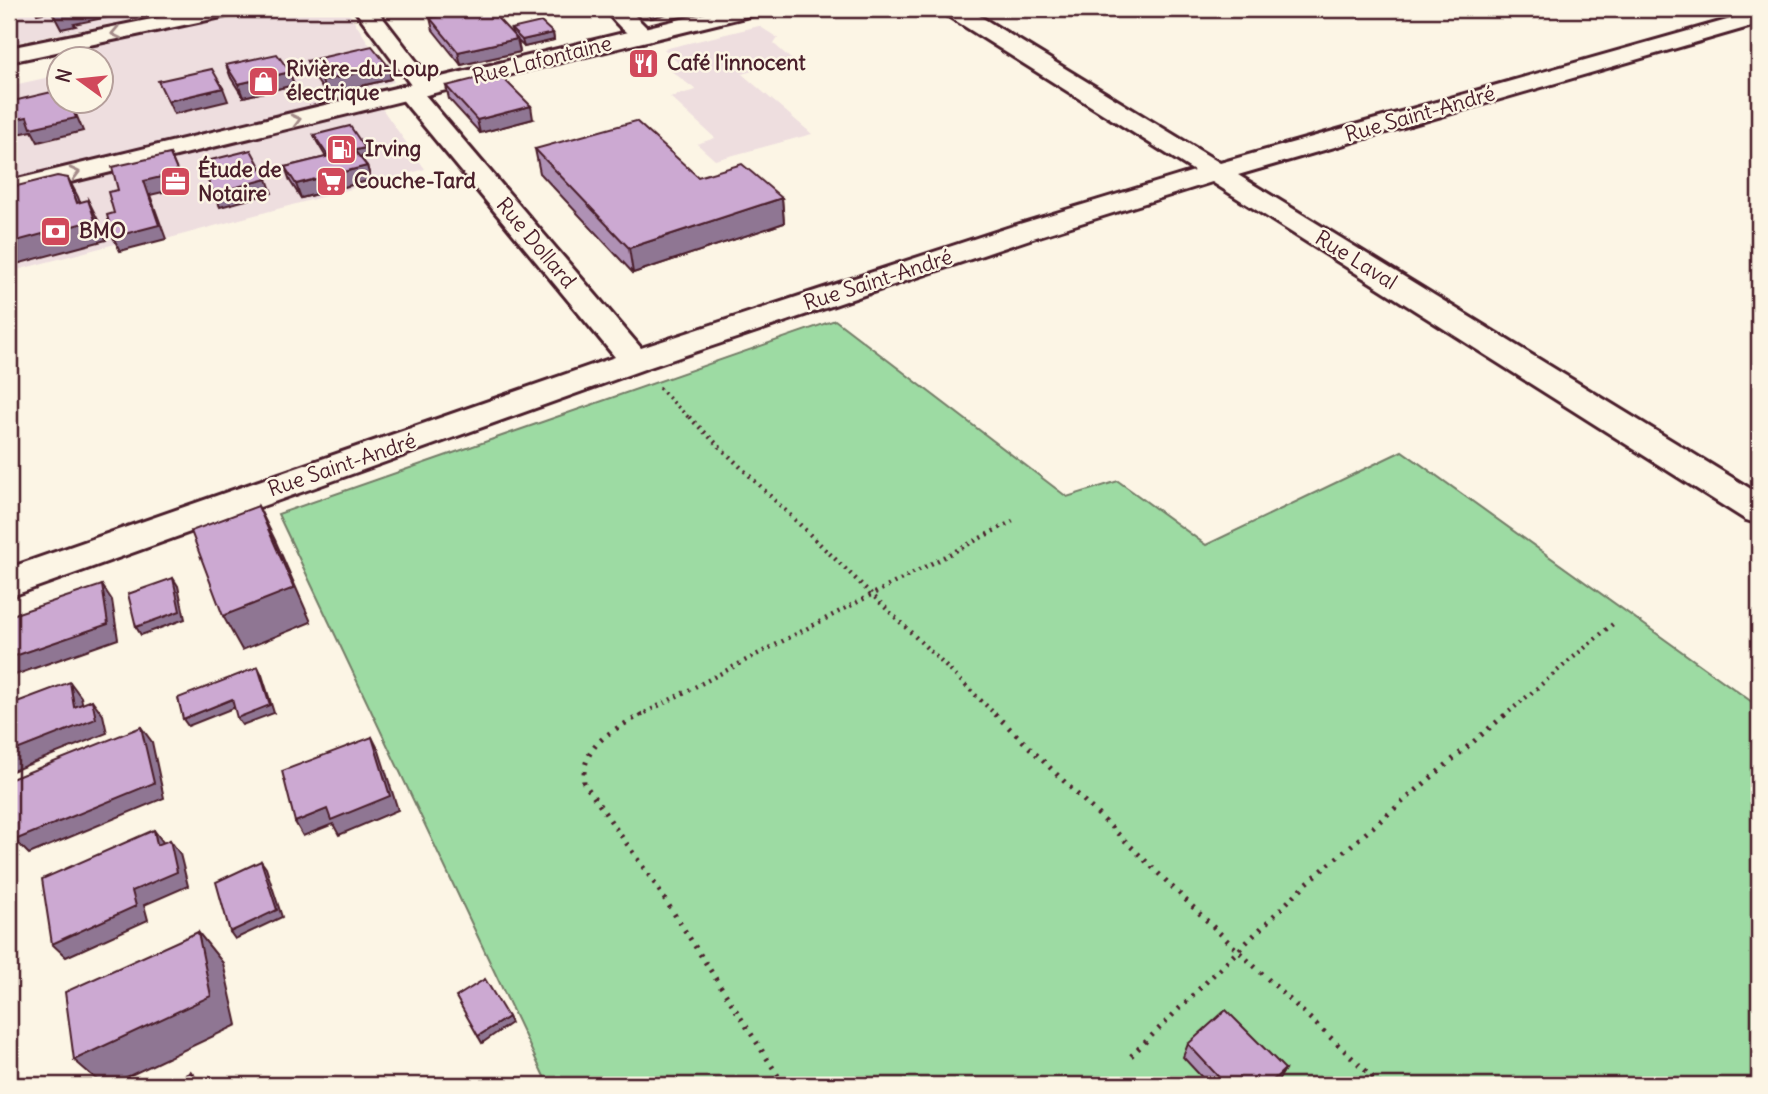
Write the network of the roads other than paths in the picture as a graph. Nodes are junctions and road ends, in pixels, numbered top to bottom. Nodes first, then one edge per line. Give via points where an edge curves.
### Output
1 (230, 9) edge
2 (365, 9) edge
3 (616, 9) edge
4 (749, 9) edge
5 (953, 9) edge
6 (1714, 9) edge
7 (1755, 21) edge
8 (643, 35) junction
9 (9, 55) edge
10 (417, 90) junction
11 (1215, 173) junction
12 (9, 190) edge
13 (635, 361) junction
14 (1759, 511) edge
15 (9, 583) edge

1 -> 9 street
2 - 10 street, Rue Dollard
3 - 8 street
4 - 8 street, Rue Lafontaine
5 - 11 street, Rue Laval
6 - 7 street
7 - 11 street, Rue Saint-André
8 - 10 street, Rue Lafontaine
12 -> 10 street, Rue Lafontaine
10 - 13 street, Rue Dollard
11 - 13 street, Rue Saint-André
11 - 14 street, Rue Laval
13 - 15 street, Rue Saint-André

